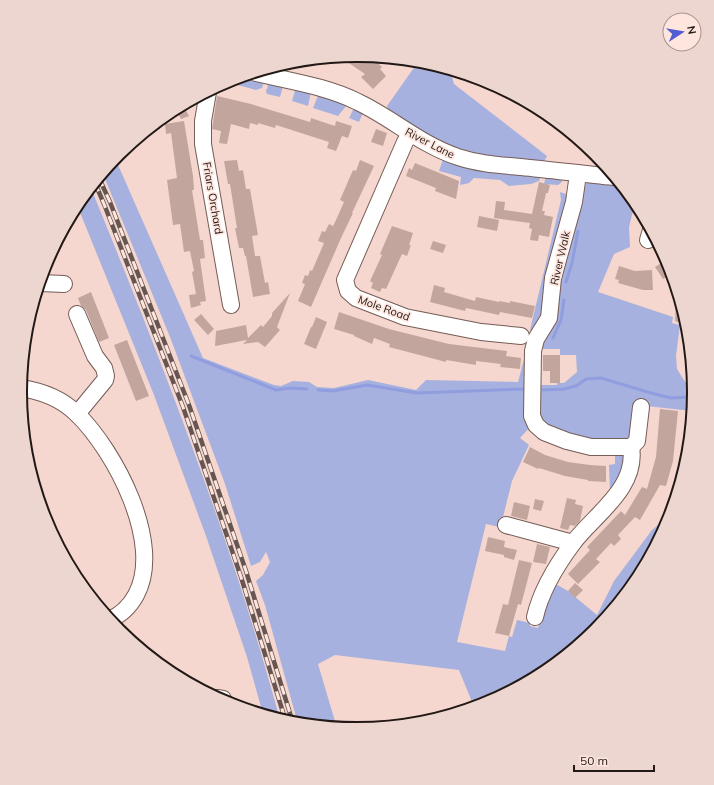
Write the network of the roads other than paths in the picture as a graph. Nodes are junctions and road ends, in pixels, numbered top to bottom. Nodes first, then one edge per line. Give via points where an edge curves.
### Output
1 (267, 76) edge
2 (207, 99) edge
3 (410, 134) junction
4 (578, 174) junction
5 (606, 176) edge
6 (46, 283) edge
7 (64, 284) dead end
8 (231, 305) dead end
9 (77, 314) dead end
10 (521, 336) dead end
11 (27, 389) edge
12 (641, 407) dead end
13 (77, 414) junction
14 (631, 447) junction
15 (506, 525) dead end
16 (573, 543) junction
17 (115, 616) edge
18 (535, 617) dead end

1 - 3 street, River Lane via 357,101
2 - 8 street, Friars Orchard via 203,144
3 - 4 street, River Lane via 459,158 488,165
3 - 10 street, Mole Road via 345,280 348,291 356,298 405,317 481,332
4 - 5 street, River Lane
4 - 14 street, River Walk via 574,202 553,278 549,318 536,338 533,351 532,416 536,425 544,432 567,442 592,447
6 - 7 street
9 - 13 street via 106,376
11 - 13 street via 49,395
12 - 14 street via 637,441
13 - 17 street via 106,448 122,477 136,514 144,546 142,577 138,591 127,608
14 - 16 street via 633,458 629,474 622,486
15 - 16 street
16 - 18 street via 554,570

